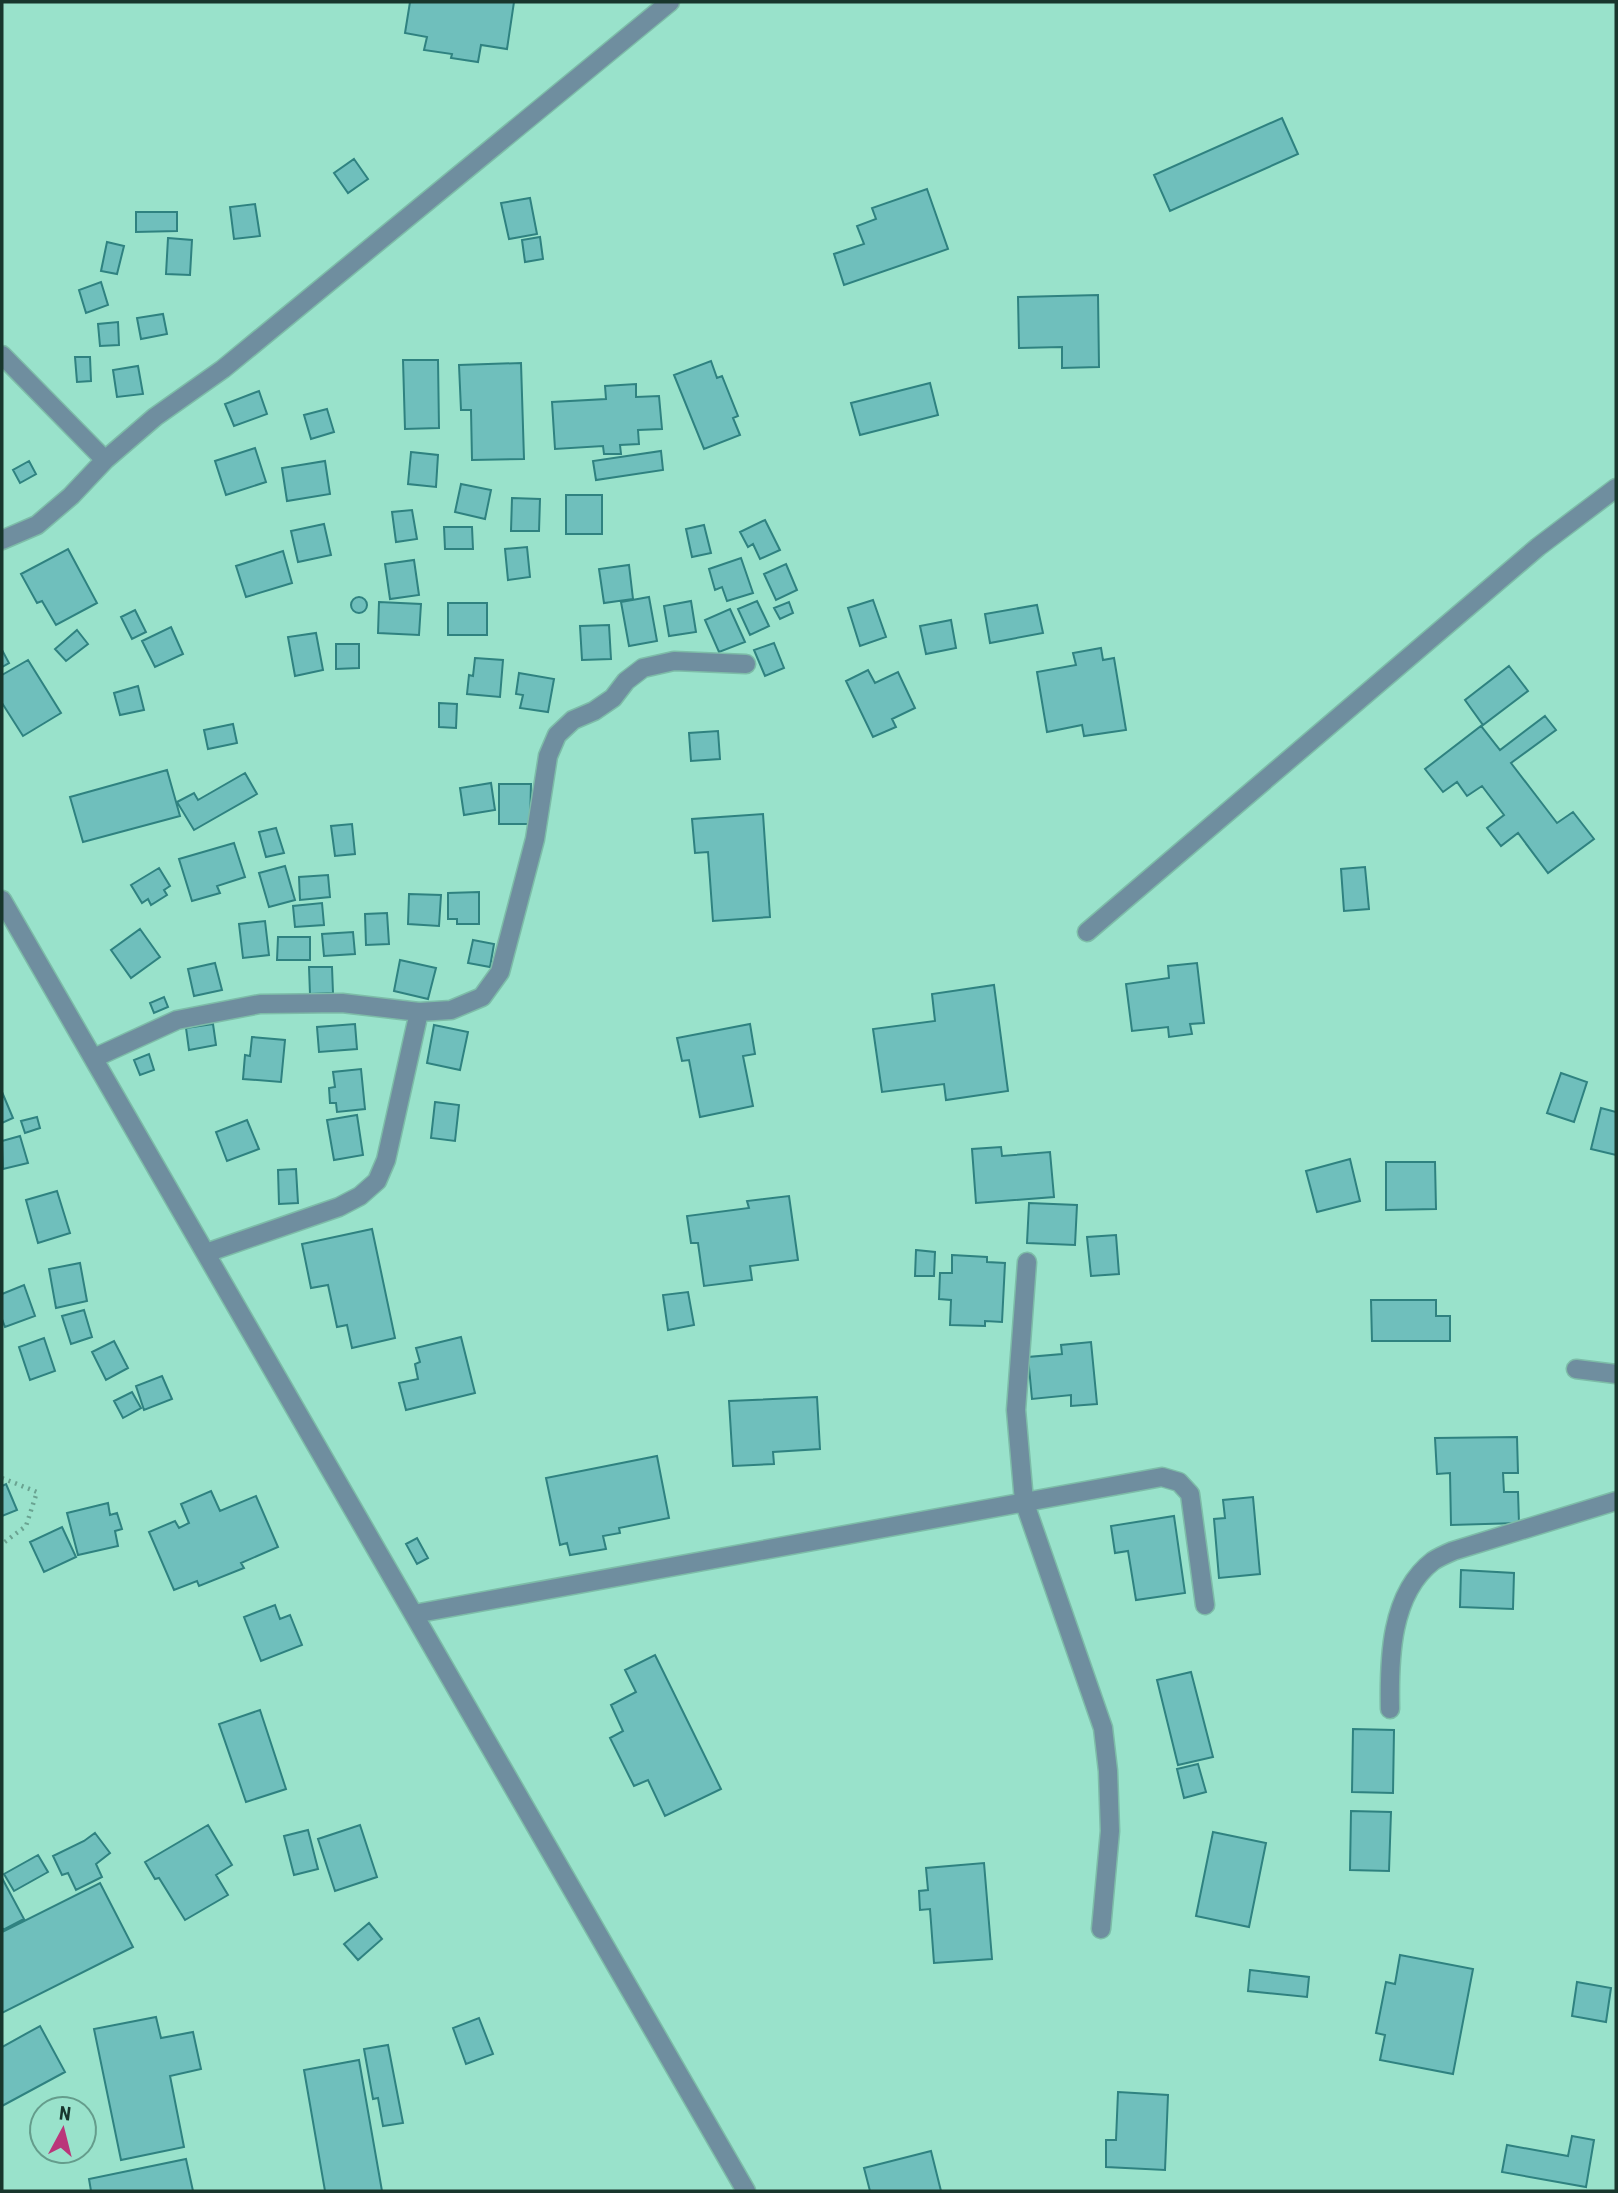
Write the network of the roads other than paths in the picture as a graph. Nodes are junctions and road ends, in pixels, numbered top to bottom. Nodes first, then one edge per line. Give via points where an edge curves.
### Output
1 (670, 2) edge
2 (2, 355) edge
3 (105, 460) junction
4 (1616, 488) edge
5 (2, 540) edge
6 (746, 664) dead end
7 (2, 900) edge
8 (1087, 932) dead end
9 (419, 1012) junction
10 (94, 1058) junction
11 (206, 1253) junction
12 (1027, 1262) dead end
13 (1576, 1369) dead end
14 (1616, 1374) edge
15 (1024, 1501) junction
16 (1616, 1501) edge
17 (1205, 1605) dead end
18 (414, 1614) junction
19 (1390, 1709) dead end
20 (1101, 1929) dead end
21 (746, 2191) edge

1 - 3 street via 223,369 155,417
2 - 3 street
3 - 5 street via 37,525
4 - 8 street via 1538,547
6 - 9 street via 674,661 643,668 613,698 573,720 557,735 548,756 535,838 500,972 482,997 451,1010
7 - 10 street
9 - 10 street via 342,1003 260,1004 177,1020
9 - 11 street via 386,1160 377,1181 339,1208
10 - 11 street
11 - 18 street
12 - 15 street via 1016,1410
13 - 14 street
15 - 17 street via 1162,1477 1179,1482 1190,1494
15 - 18 street
15 - 20 street via 1103,1728 1110,1831
16 - 19 street via 1452,1550 1433,1562 1416,1578 1392,1638
18 - 21 street

